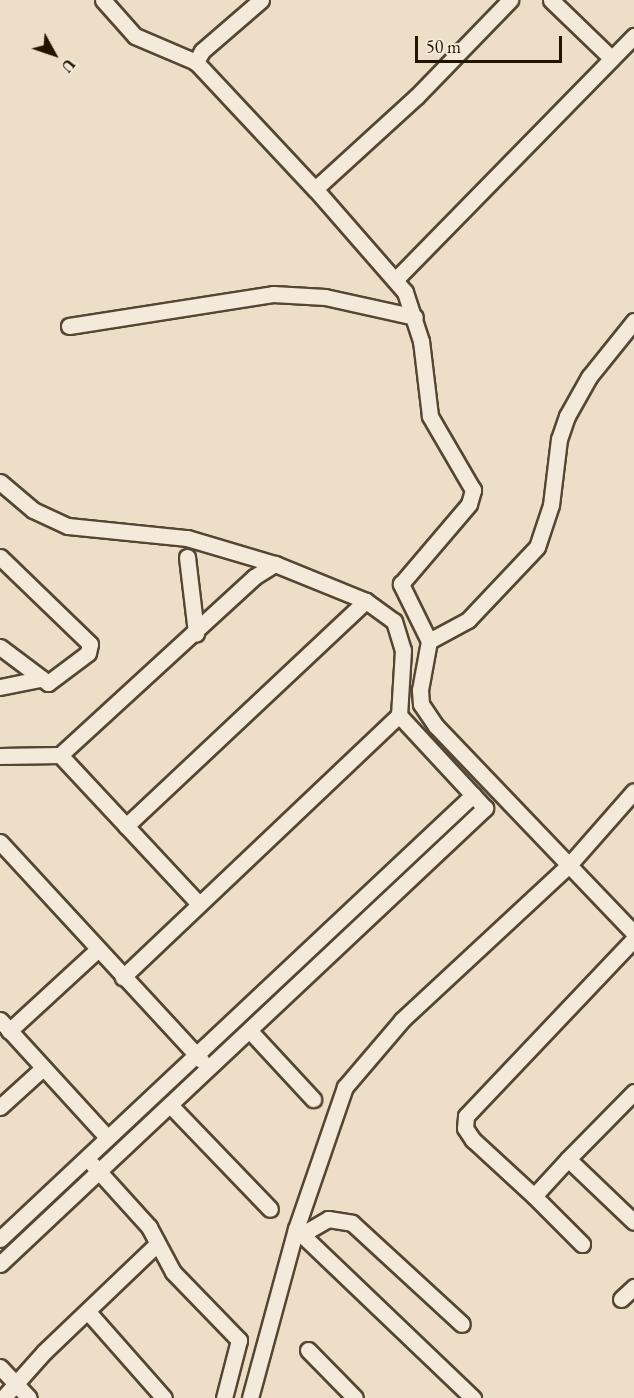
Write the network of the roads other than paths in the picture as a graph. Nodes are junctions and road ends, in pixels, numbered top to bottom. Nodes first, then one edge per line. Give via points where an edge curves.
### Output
1 (104, 0) edge
2 (261, 0) edge
3 (510, 0) edge
4 (551, 0) edge
5 (634, 36) edge
6 (611, 58) junction
7 (196, 62) junction
8 (315, 189) junction
9 (397, 278) junction
10 (415, 317) junction
11 (634, 321) edge
12 (69, 326) dead end
13 (0, 482) edge
14 (0, 557) edge
15 (187, 557) dead end
16 (275, 564) junction
17 (366, 601) junction
18 (196, 633) junction
19 (429, 641) junction
20 (0, 647) edge
21 (40, 679) junction
22 (0, 687) edge
23 (399, 715) junction
24 (60, 755) junction
25 (0, 756) edge
26 (634, 791) edge
27 (473, 795) junction
28 (126, 826) junction
29 (0, 842) edge
30 (569, 865) junction
31 (199, 904) junction
32 (634, 933) edge
33 (634, 939) edge
34 (97, 950) junction
35 (123, 977) junction
36 (5, 1026) edge
37 (250, 1032) junction
38 (196, 1054) junction
39 (43, 1068) junction
40 (208, 1068) junction
41 (634, 1092) edge
42 (313, 1099) dead end
43 (170, 1105) junction
44 (0, 1107) edge
45 (107, 1137) junction
46 (86, 1158) junction
47 (568, 1159) junction
48 (98, 1170) junction
49 (534, 1196) junction
50 (270, 1209) dead end
51 (634, 1222) edge
52 (300, 1231) junction
53 (1, 1236) edge
54 (582, 1244) dead end
55 (156, 1245) junction
56 (16, 1249) junction
57 (0, 1264) edge
58 (634, 1287) edge
59 (621, 1299) dead end
60 (89, 1313) junction
61 (462, 1324) dead end
62 (308, 1350) dead end
63 (0, 1367) edge
64 (15, 1383) junction
65 (352, 1397) edge
66 (3, 1398) edge
67 (29, 1398) edge
68 (164, 1398) edge
69 (224, 1398) edge
70 (250, 1398) edge
71 (473, 1398) edge

1 - 7 street via 135,36
2 - 7 street via 202,51
3 - 8 street via 417,96
4 - 6 street
5 - 6 street
6 - 9 street
7 - 8 street
8 - 9 street
9 - 10 street
10 - 12 street via 325,297 273,294
10 - 19 street via 430,416 473,490 469,504 400,584
11 - 19 street via 589,377 567,416 551,505 537,547 468,620
13 - 16 street via 33,510 68,526 187,538
14 - 21 street via 90,644 88,653 48,683
15 - 18 street
16 - 17 street
16 - 18 street via 254,577
17 - 23 street via 394,621 401,634
17 - 28 street
18 - 24 street
19 - 30 street via 420,690 428,716
20 - 21 street
21 - 22 street
23 - 27 street
23 - 31 street
24 - 25 street
24 - 28 street
26 - 30 street
27 - 37 street via 485,808
27 - 38 street
28 - 31 street
29 - 34 street
30 - 32 street
30 - 52 street via 465,958 358,1069 333,1118
31 - 35 street
33 - 49 street via 466,1116 465,1128 473,1140
34 - 35 street
34 - 36 street
35 - 38 street
36 - 39 street
37 - 40 street
37 - 42 street
38 - 40 street
38 - 45 street
39 - 44 street
39 - 45 street
40 - 43 street
41 - 47 street
43 - 48 street
43 - 50 street
45 - 46 street
46 - 48 street
46 - 53 street
47 - 49 street
47 - 51 street
48 - 55 street via 149,1227
48 - 56 street
49 - 54 street
52 - 61 street via 328,1219 352,1223
52 - 70 street
52 - 71 street
53 - 56 street
55 - 60 street
55 - 69 street via 173,1272 239,1340
56 - 57 street
58 - 59 street
60 - 64 street
60 - 68 street
62 - 65 street
63 - 64 street
64 - 66 street
64 - 67 street

